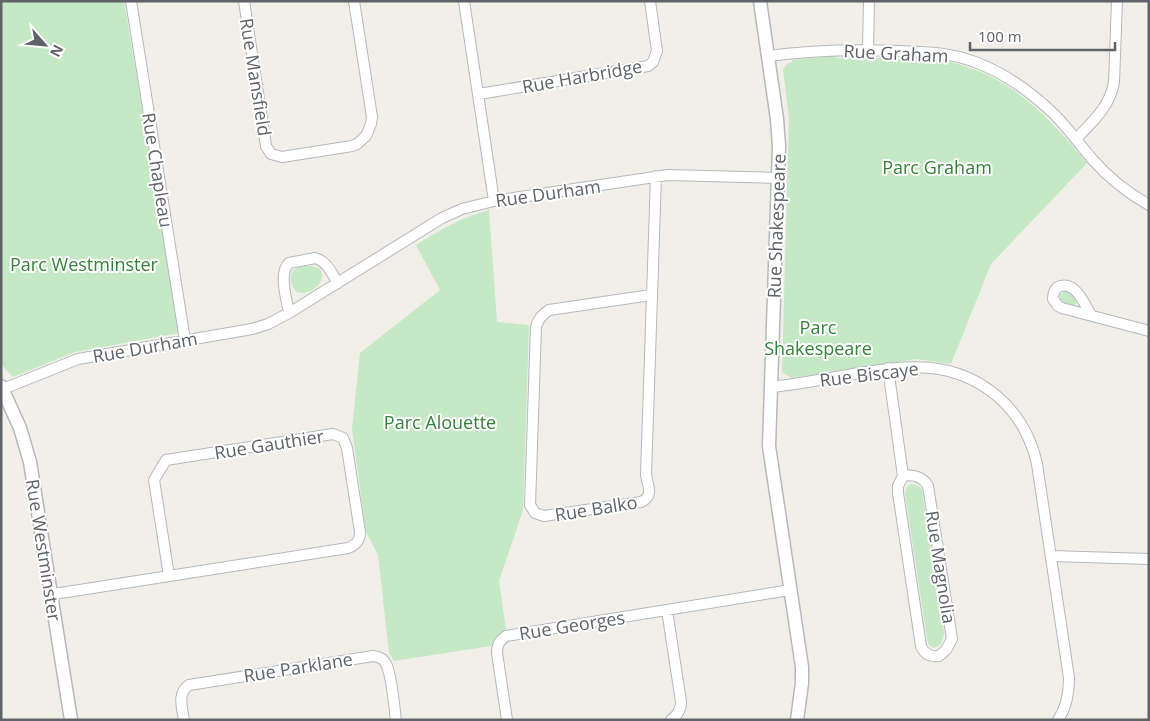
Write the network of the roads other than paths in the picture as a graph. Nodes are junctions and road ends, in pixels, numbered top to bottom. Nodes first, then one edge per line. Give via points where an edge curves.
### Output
1 (131, 1) edge
2 (244, 1) edge
3 (354, 1) edge
4 (464, 1) edge
5 (650, 1) edge
6 (760, 1) edge
7 (870, 1) edge
8 (1117, 1) edge
9 (868, 49) junction
10 (768, 56) junction
11 (479, 94) junction
12 (1076, 140) junction
13 (656, 176) junction
14 (778, 178) junction
15 (494, 201) junction
16 (1149, 205) edge
17 (338, 283) junction
18 (651, 295) junction
19 (290, 313) junction
20 (1091, 315) dead end
21 (1149, 331) edge
22 (185, 340) junction
23 (888, 368) junction
24 (2, 387) edge
25 (771, 388) junction
26 (903, 476) junction
27 (1051, 556) junction
28 (1149, 559) edge
29 (169, 576) junction
30 (790, 590) junction
31 (52, 594) junction
32 (667, 610) junction
33 (71, 720) edge
34 (184, 720) edge
35 (396, 720) edge
36 (507, 720) edge
37 (671, 720) edge
38 (797, 720) edge
39 (1058, 720) edge

1 - 22 street, Rue Chapleau
2 - 3 street, Rue Mansfield via 266,146 271,154 282,157 352,146 369,130 372,117
4 - 11 street
5 - 11 street, Rue Harbridge via 658,51 648,66
6 - 10 street, Rue Shakespeare
7 - 9 street
8 - 12 street via 1112,92 1105,107
9 - 10 street, Rue Graham via 823,49
9 - 12 street, Rue Graham via 936,52 976,62 1013,80 1056,116
10 - 14 street, Rue Shakespeare via 777,119
11 - 15 street
12 - 16 street, Rue Graham via 1105,172
13 - 14 street, Rue Durham
13 - 15 street, Rue Durham
13 - 18 street, Rue Balko
14 - 25 street, Rue Shakespeare
15 - 17 street, Rue Durham via 453,212
17 - 19 street, Rue Durham
17 - 19 street via 320,259 289,263 283,274
18 - 18 street, Rue Balko via 550,310 538,322 530,505 534,513 544,516 641,502 649,495 646,475
19 - 22 street, Rue Durham via 252,329
20 - 21 street
22 - 24 street, Rue Durham via 78,359
23 - 25 street, Rue Biscaye
23 - 26 street, Rue Magnolia
23 - 27 street, Rue Biscaye via 929,367 964,376 992,392 1014,413 1035,454
24 - 31 street, Rue Westminster via 28,451
25 - 30 street, Rue Shakespeare via 770,454
26 - 26 street, Rue Magnolia via 898,493 921,646 928,655 938,656 952,639 928,486 916,477
27 - 28 street
27 - 39 street, Rue Biscaye via 1069,678 1068,695
29 - 29 street, Rue Gauthier via 353,546 360,532 343,438 333,434 166,460 154,480
29 - 31 street, Rue Gauthier
30 - 32 street, Rue Georges
30 - 38 street, Rue Shakespeare via 802,676
31 - 33 street, Rue Westminster
32 - 36 street, Rue Georges via 506,636 500,640 497,653
32 - 37 street via 682,702 678,714
34 - 35 street, Rue Parklane via 182,695 189,685 373,656 385,662 388,670

